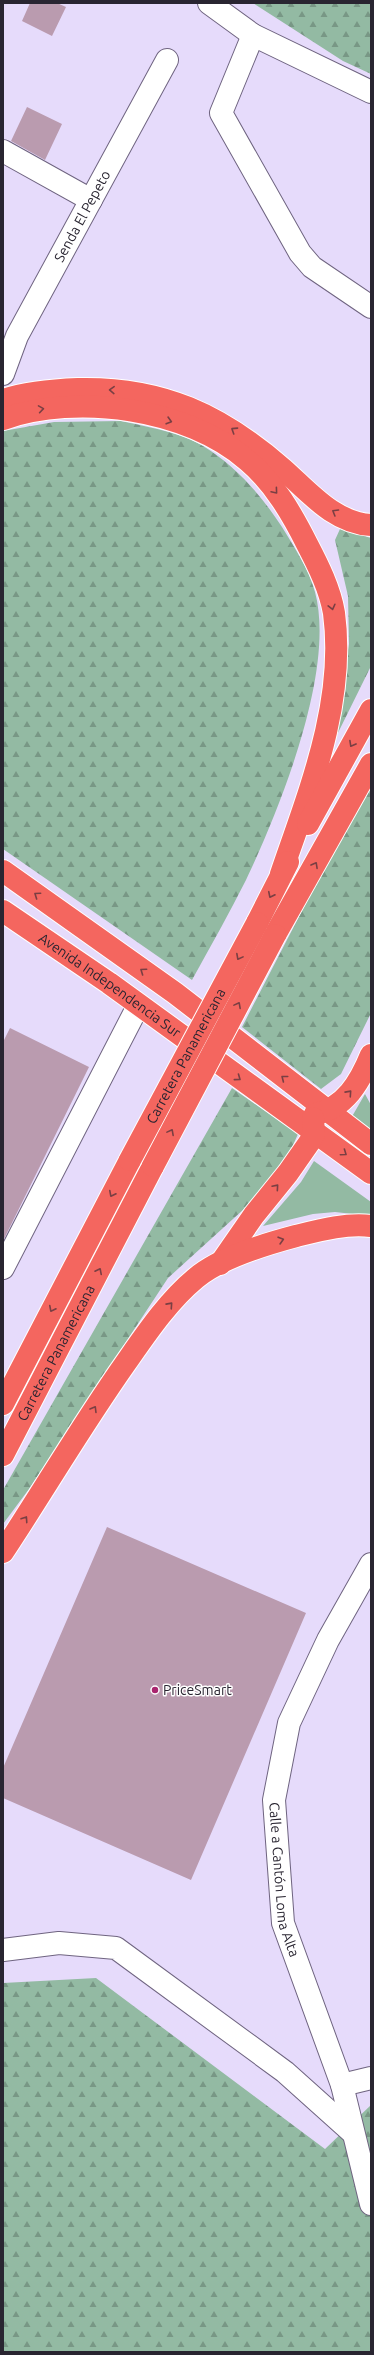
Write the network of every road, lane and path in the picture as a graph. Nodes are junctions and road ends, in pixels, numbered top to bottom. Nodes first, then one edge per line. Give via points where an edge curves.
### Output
1 (209, 3) edge
2 (253, 35) junction
3 (167, 60) dead end
4 (371, 92) edge
5 (3, 151) edge
6 (91, 200) junction
7 (371, 307) edge
8 (10, 337) edge
9 (3, 374) edge
10 (3, 400) edge
11 (3, 419) edge
12 (371, 525) edge
13 (371, 710) edge
14 (371, 764) edge
15 (3, 871) edge
16 (281, 874) junction
17 (3, 911) edge
18 (138, 1006) junction
19 (371, 1055) edge
20 (315, 1113) junction
21 (371, 1144) edge
22 (371, 1173) edge
23 (371, 1226) edge
24 (220, 1264) junction
25 (3, 1268) edge
26 (3, 1404) edge
27 (3, 1455) edge
28 (3, 1552) edge
29 (371, 1564) edge
30 (3, 1950) edge
31 (371, 2078) edge
32 (342, 2085) junction
33 (353, 2133) junction
34 (371, 2204) edge

1 - 2 street
2 - 4 street
2 - 7 street via 221,112 300,253 312,267
3 - 6 street, Senda El Pepeto
5 - 6 street
6 - 8 street, Senda El Pepeto
8 - 9 street, Senda El Pepeto
12 -> 10 highway via 346,519 325,506 250,440 220,421 187,406 143,394 97,389 50,390
11 -> 16 highway via 40,408 92,407 119,409 188,426 224,443 248,461 286,504 317,563 327,590 334,612 336,658 325,732 312,781
13 -> 16 highway, Carretera Panamericana
27 -> 14 highway, Carretera Panamericana, bridge via 275,935
20 -> 15 highway via 175,994
16 -> 26 highway, Carretera Panamericana, bridge
17 - 18 highway, Avenida Independencia Sur
18 -> 20 highway, Avenida Independencia Sur via 290,1115
18 - 25 street
20 -> 19 highway via 351,1092
20 - 21 highway
20 -> 22 highway, Avenida Independencia Sur
24 -> 20 highway via 311,1140
24 -> 23 highway via 264,1245 296,1236 341,1227
28 -> 24 highway via 100,1399 142,1339 197,1277
29 - 32 street, Calle a Cantón Loma Alta via 328,1640 289,1723 274,1800 283,1923
30 - 33 street via 59,1942 116,1948 285,2072
31 - 32 street
32 - 33 street, Calle a Cantón Loma Alta
33 - 34 street, Calle a Cantón Loma Alta

